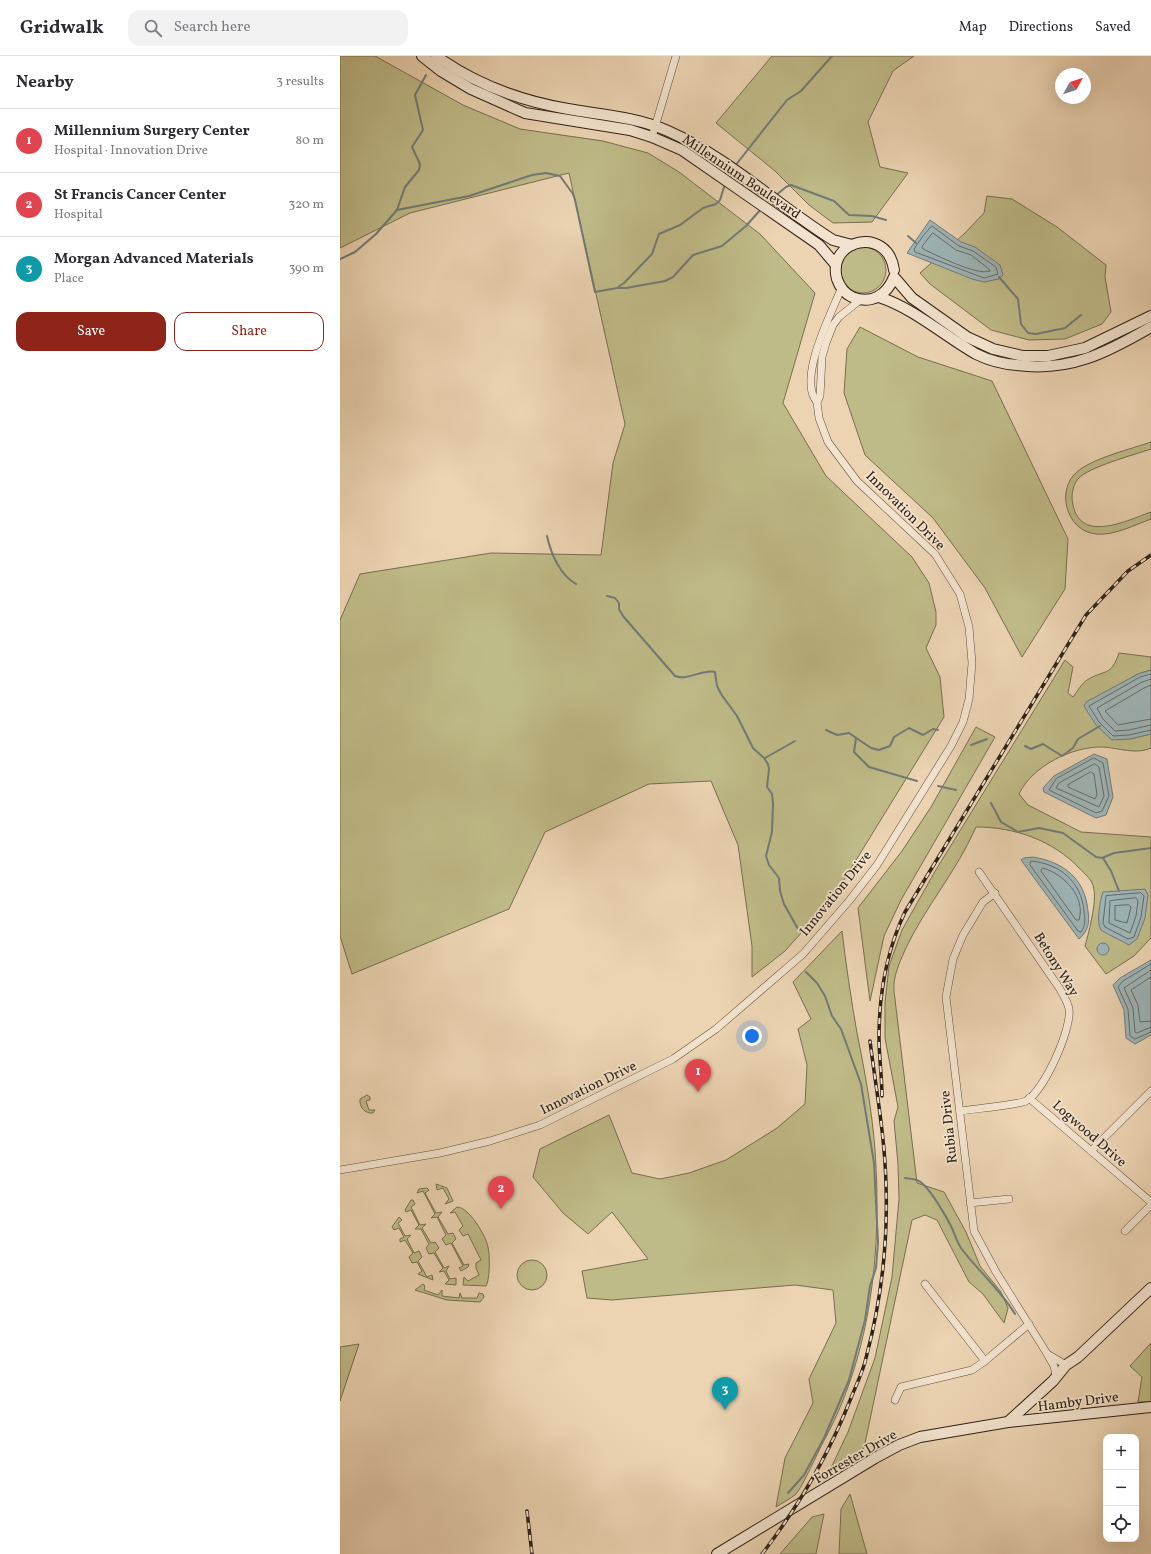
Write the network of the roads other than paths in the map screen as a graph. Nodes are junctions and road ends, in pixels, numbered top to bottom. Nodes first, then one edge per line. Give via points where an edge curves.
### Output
1 (422, 56) edge
2 (436, 56) edge
3 (676, 56) edge
4 (655, 126) junction
5 (652, 137) junction
6 (852, 244) junction
7 (836, 265) junction
8 (894, 274) junction
9 (841, 289) junction
10 (879, 297) junction
11 (860, 300) junction
12 (1151, 316) edge
13 (1151, 327) edge
14 (817, 402) junction
15 (979, 872) dead end
16 (995, 893) junction
17 (1151, 1091) edge
18 (1029, 1098) junction
19 (960, 1110) junction
20 (1091, 1151) junction
21 (340, 1170) edge
22 (1009, 1199) dead end
23 (970, 1202) junction
24 (1151, 1203) edge
25 (1125, 1231) dead end
26 (925, 1284) dead end
27 (1151, 1288) edge
28 (1029, 1324) junction
29 (1046, 1352) junction
30 (1078, 1357) junction
31 (985, 1361) junction
32 (1066, 1365) junction
33 (1055, 1378) junction
34 (895, 1400) dead end
35 (1151, 1407) edge
36 (1008, 1422) junction
37 (717, 1554) edge

1 - 5 street, Millennium Boulevard via 471,89 525,114 624,129
2 - 4 street, Millennium Boulevard via 474,79 519,97 556,107 630,119
3 - 4 street
4 - 5 street
4 - 6 street, Millennium Boulevard via 686,140 723,162 833,240
5 - 7 street, Millennium Boulevard via 682,150 756,200 819,245
6 - 7 street via 839,257
6 - 8 street via 866,242 880,246 891,257
7 - 9 street
8 - 10 street via 886,292
8 - 12 street via 912,298 967,337 993,349 1023,356 1048,356 1085,348
9 - 11 street
9 - 14 street, Innovation Drive via 816,351 812,397
10 - 11 street
10 - 13 street via 912,311 977,354 1035,368 1088,360
11 - 14 street, Innovation Drive via 839,317 831,331 822,357 820,396
14 - 21 street, Innovation Drive via 828,442 853,476 935,554 960,594 968,627 972,663 968,699 956,737 926,788 877,865 803,954 716,1029 673,1059 540,1126 440,1153
15 - 16 street, Betony Way
16 - 18 street, Betony Way via 1060,989 1069,1008 1068,1027 1047,1075 1035,1094
16 - 19 street, Rubia Drive via 982,902 963,935 953,959 946,997
17 - 20 street
18 - 19 street via 1025,1102
18 - 20 street, Logwood Drive
19 - 23 street, Rubia Drive
20 - 24 street, Logwood Drive
22 - 23 street
23 - 28 street, Rubia Drive via 974,1231
24 - 25 street
26 - 31 street
27 - 30 street
28 - 29 street, Rubia Drive
28 - 31 street
29 - 32 street, Rubia Drive
29 - 33 street, Rubia Drive via 1054,1366
30 - 32 street
30 - 33 street via 1060,1378
31 - 34 street via 972,1370 900,1387
32 - 33 street
33 - 36 street
35 - 36 street, Hamby Drive
36 - 37 street, Forrester Drive via 920,1437 899,1445

